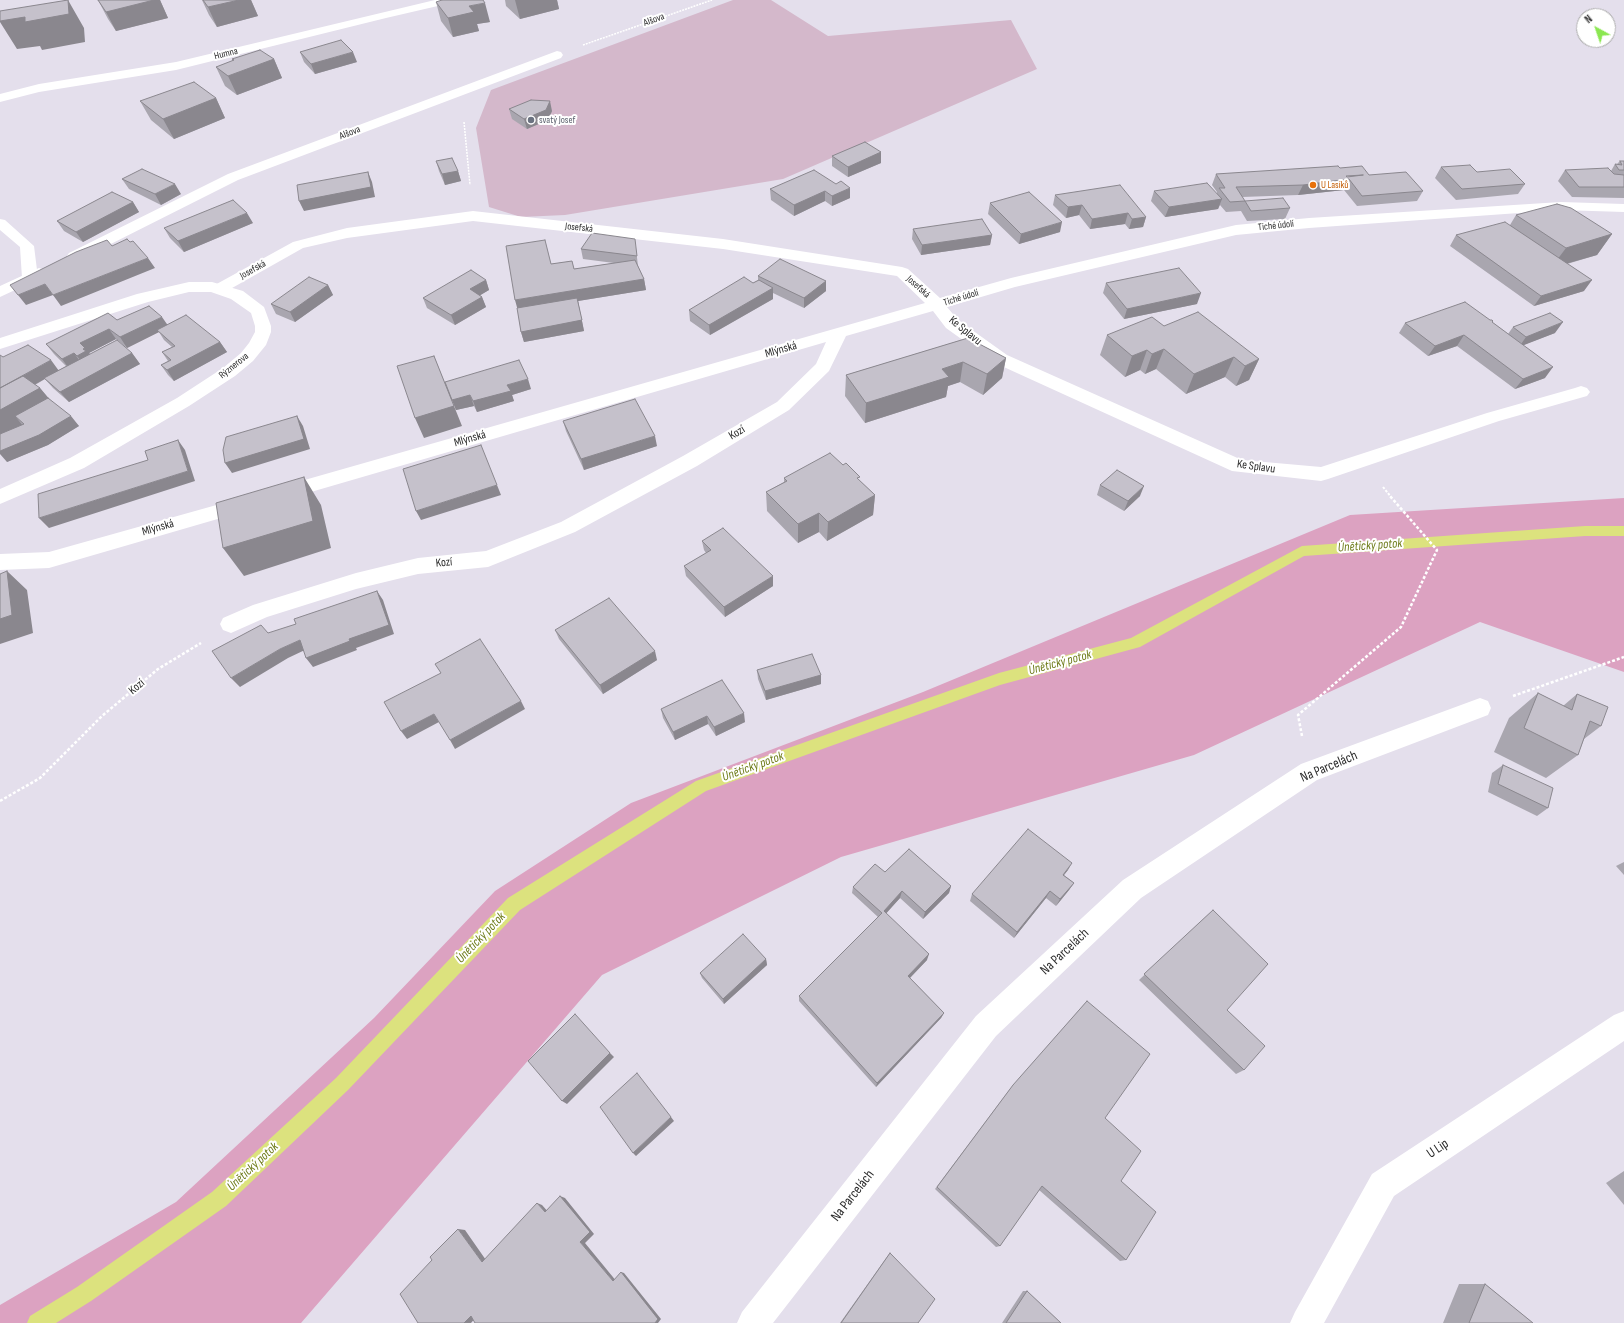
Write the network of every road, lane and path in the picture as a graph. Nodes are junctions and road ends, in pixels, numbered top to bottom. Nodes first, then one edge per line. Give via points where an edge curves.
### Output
1 (451, 0) edge
2 (712, 0) edge
3 (557, 55) joint
4 (480, 84) junction
5 (0, 98) edge
6 (1624, 208) edge
7 (473, 216) junction
8 (0, 223) edge
9 (65, 260) edge
10 (51, 267) edge
11 (30, 278) junction
12 (219, 289) junction
13 (0, 292) edge
14 (938, 305) junction
15 (839, 333) junction
16 (0, 344) edge
17 (1581, 392) dead end
18 (1360, 461) junction
19 (0, 497) edge
20 (0, 562) edge
21 (231, 624) joint
22 (1624, 657) edge
23 (1480, 708) joint
24 (1309, 772) junction
25 (0, 801) edge
26 (1624, 1025) edge
27 (753, 1323) edge
28 (1306, 1323) edge

1 - 5 street, Humna via 176,66 40,88
2 - 3 path, Alšova
3 - 4 street, Alšova
4 - 7 path via 463,117
4 - 9 street, Alšova via 233,177
6 - 14 street, Tiché údolí via 1561,206 1236,230 1011,283
7 - 12 street, Josefská via 346,233 298,245
7 - 14 street, Josefská via 723,244 902,272
8 - 11 lane via 27,246
10 - 11 street
11 - 13 street
12 - 16 street, Rýznerova via 176,289
12 - 19 street, Rýznerova via 243,298 261,315 263,332 258,344 247,358 184,402 128,435 53,474
14 - 15 street, Mlýnská
14 - 18 street, Ke Splavu via 952,324 1001,359 1239,466 1321,474
15 - 20 street, Mlýnská via 49,560
15 - 21 street, Kozí via 823,367 783,406 568,527 488,559 418,566 356,581 260,611
17 - 18 street, Ke Splavu via 1493,417
18 - 24 path via 1437,550 1401,627 1298,715
21 - 25 path, Kozí via 158,668 102,716 40,778
22 - 23 path
23 - 24 street, Na Parcelách
24 - 27 street, Na Parcelách via 1132,889 986,1026
26 - 28 street, U Lip via 1383,1185

